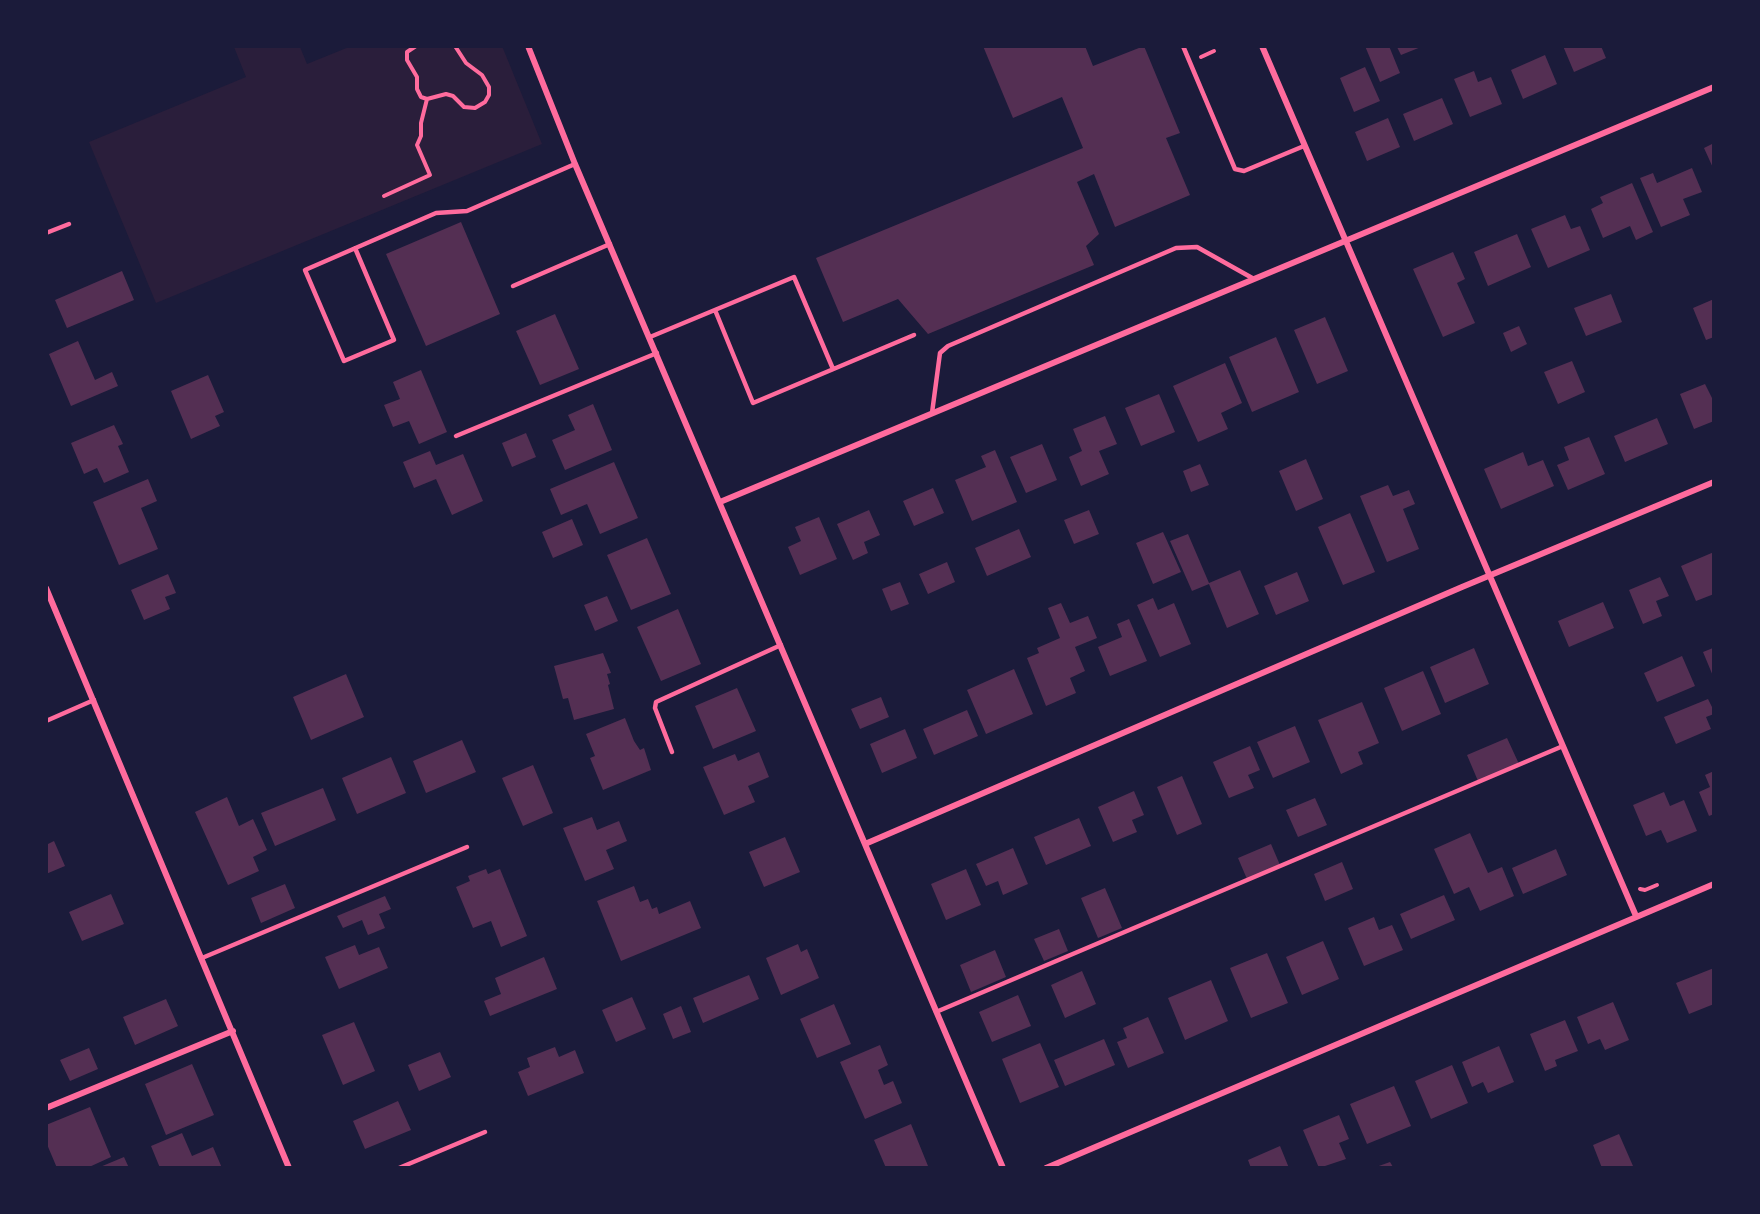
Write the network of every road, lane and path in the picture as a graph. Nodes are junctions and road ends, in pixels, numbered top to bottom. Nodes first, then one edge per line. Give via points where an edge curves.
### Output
1 (416, 46) edge
2 (455, 46) edge
3 (528, 46) edge
4 (1183, 46) edge
5 (1262, 46) edge
6 (1214, 51) dead end
7 (1199, 58) dead end
8 (1713, 87) edge
9 (427, 99) junction
10 (1304, 146) junction
11 (575, 164) junction
12 (384, 196) dead end
13 (69, 224) dead end
14 (46, 233) edge
15 (1344, 241) junction
16 (610, 244) junction
17 (355, 248) junction
18 (1254, 279) junction
19 (513, 286) dead end
20 (715, 310) junction
21 (914, 335) dead end
22 (650, 338) junction
23 (657, 353) junction
24 (833, 369) junction
25 (932, 413) junction
26 (456, 436) dead end
27 (1713, 482) edge
28 (720, 502) junction
29 (1490, 575) junction
30 (46, 588) edge
31 (781, 645) junction
32 (94, 700) junction
33 (46, 721) edge
34 (1563, 746) junction
35 (672, 752) dead end
36 (865, 844) junction
37 (467, 847) dead end
38 (1636, 881) dead end
39 (1713, 884) edge
40 (1657, 885) dead end
41 (1636, 916) junction
42 (202, 958) junction
43 (936, 1012) junction
44 (233, 1031) junction
45 (46, 1108) edge
46 (485, 1132) dead end
47 (289, 1167) edge
48 (399, 1167) edge
49 (1002, 1167) edge
50 (1046, 1167) edge

1 - 9 path via 407,52 406,60 417,77 418,92
2 - 9 path via 469,66 484,77 489,95 475,108 464,107 446,94
3 - 11 street
4 - 10 lane via 1235,169 1244,171
5 - 10 street
6 - 7 path
8 - 15 street
9 - 12 path via 417,145 430,175
10 - 15 street
11 - 16 street
11 - 17 lane via 467,211 436,213
13 - 14 lane
15 - 18 street
15 - 29 street
16 - 19 lane
16 - 22 street
17 - 17 lane via 394,340 344,361 305,270
18 - 25 street
18 - 25 lane via 1197,247 1176,248 948,346 940,353
20 - 22 lane
20 - 24 lane via 794,277
20 - 24 lane via 753,403
21 - 24 lane
22 - 23 street
23 - 26 lane
23 - 28 street
25 - 28 street
27 - 29 street
28 - 31 street
29 - 34 street
29 - 36 street
30 - 32 street
31 - 35 lane via 656,702
31 - 36 street
32 - 33 lane
32 - 42 street
34 - 41 street
34 - 43 lane
36 - 43 street
37 - 42 lane
38 - 40 path via 1641,890
39 - 41 street
41 - 50 street
42 - 44 street
43 - 49 street
44 - 45 street
44 - 47 street
46 - 48 lane

